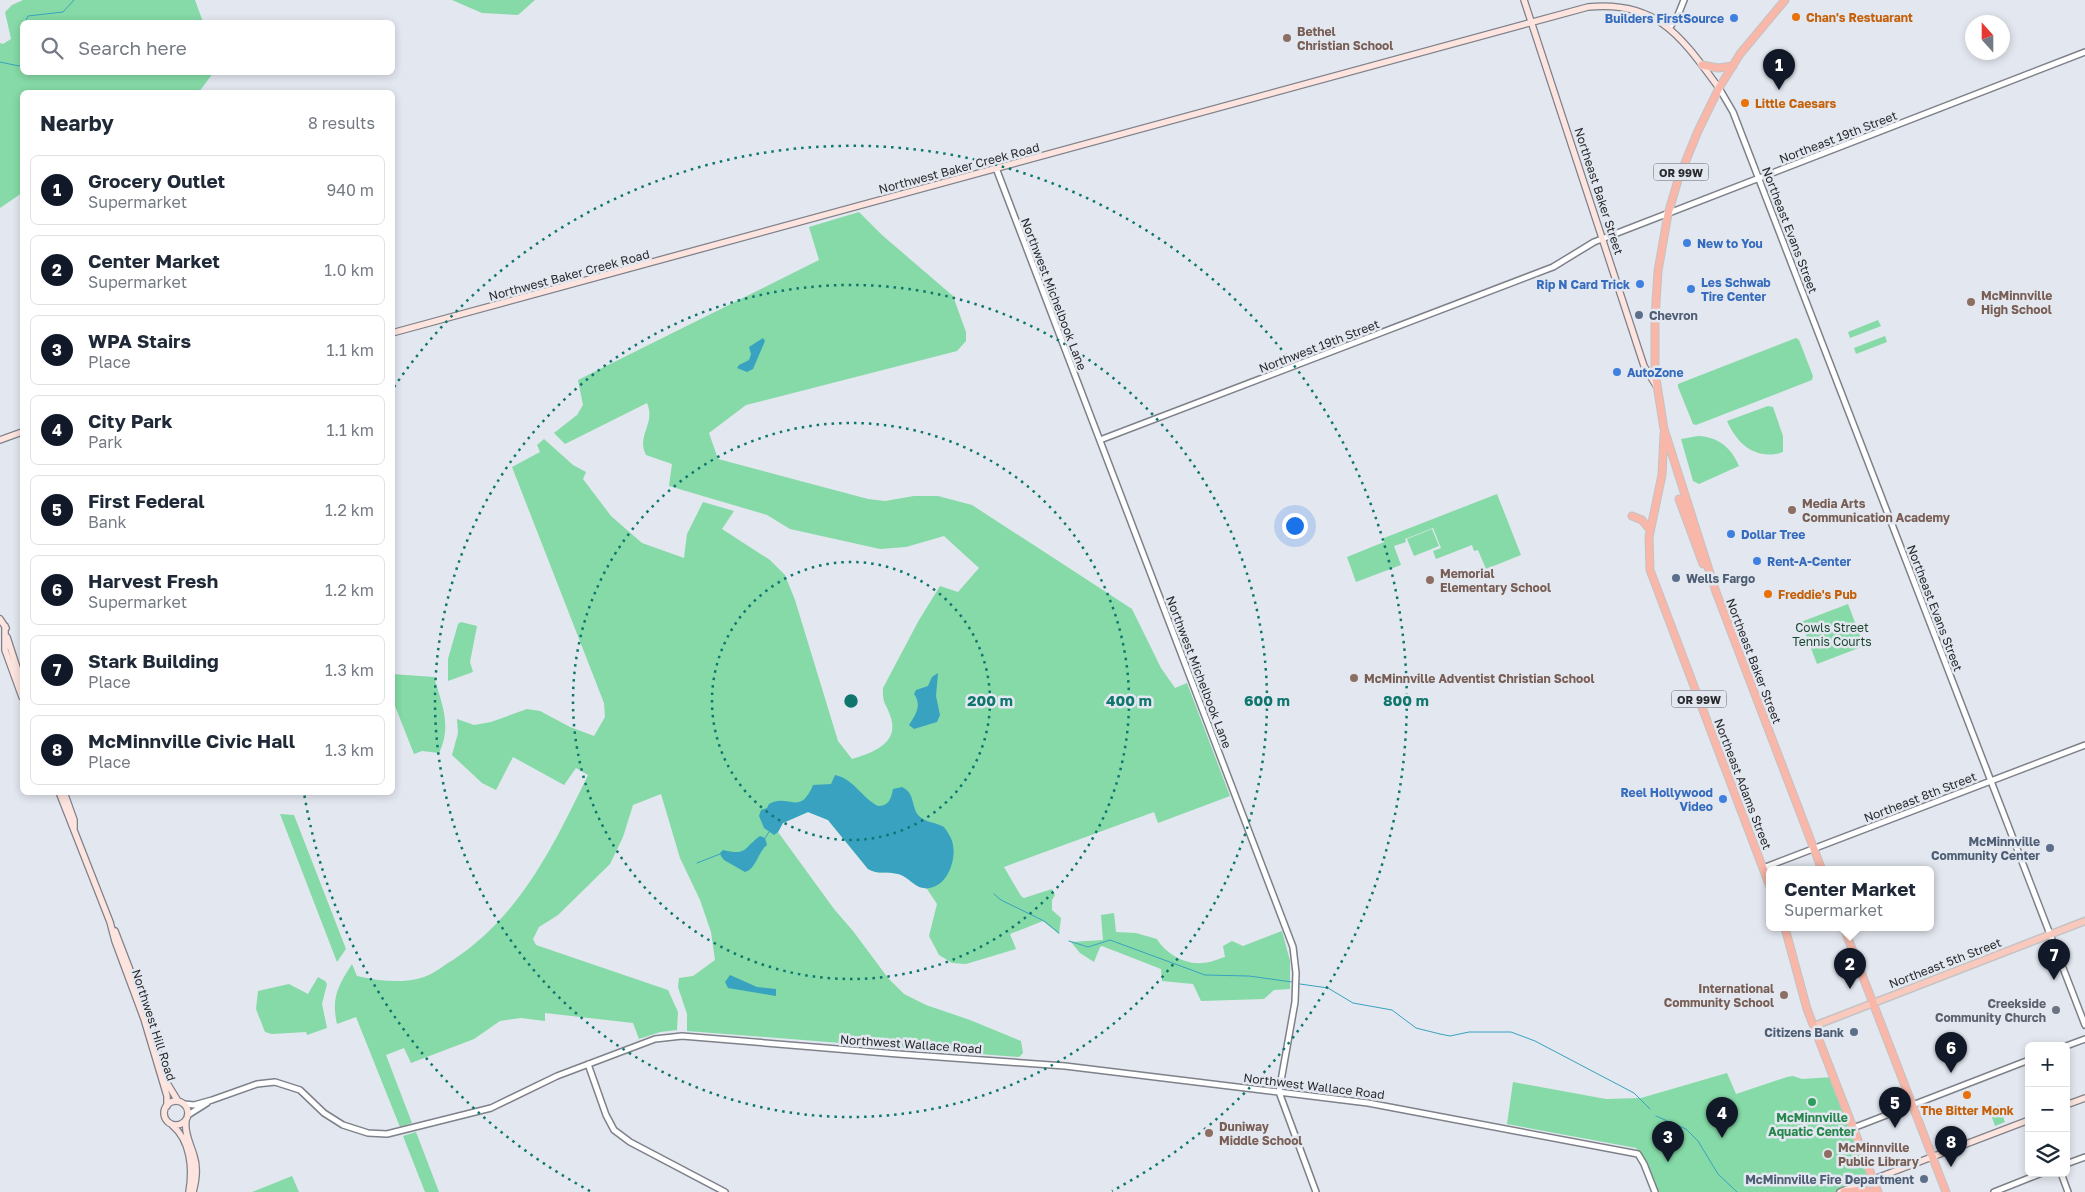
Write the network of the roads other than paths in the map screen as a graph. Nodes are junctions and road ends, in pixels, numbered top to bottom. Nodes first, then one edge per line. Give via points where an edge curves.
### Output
1 (1524, 0) edge
2 (1684, 0) edge
3 (1785, 0) edge
4 (1531, 22) junction
5 (1670, 27) junction
6 (2085, 52) edge
7 (1702, 65) junction
8 (1733, 66) junction
9 (1719, 88) junction
10 (996, 168) junction
11 (1759, 178) junction
12 (1668, 214) junction
13 (1603, 239) junction
14 (1546, 269) joint
15 (395, 332) edge
16 (1658, 387) junction
17 (1664, 429) junction
18 (20, 433) edge
19 (2, 438) edge
20 (1100, 440) junction
21 (1679, 498) dead end
22 (1632, 516) dead end
23 (1650, 530) junction
24 (1716, 592) junction
25 (0, 618) edge
26 (5, 626) junction
27 (20, 677) edge
28 (20, 691) edge
29 (2085, 745) edge
30 (1991, 781) junction
31 (60, 795) edge
32 (65, 795) edge
33 (74, 828) junction
34 (1814, 849) junction
35 (1768, 866) edge
36 (1820, 866) edge
37 (1766, 867) edge
38 (1763, 868) junction
39 (1766, 877) edge
40 (2085, 921) edge
41 (110, 922) junction
42 (1786, 931) edge
43 (1845, 931) edge
44 (2050, 935) junction
45 (1873, 1003) junction
46 (2085, 1025) edge
47 (1814, 1026) junction
48 (2085, 1039) edge
49 (2070, 1045) edge
50 (2025, 1062) edge
51 (588, 1064) junction
52 (1279, 1092) junction
53 (2085, 1098) edge
54 (212, 1100) junction
55 (178, 1101) junction
56 (184, 1104) junction
57 (2070, 1104) edge
58 (167, 1106) junction
59 (1912, 1106) junction
60 (187, 1118) junction
61 (2025, 1122) edge
62 (172, 1124) junction
63 (1853, 1128) junction
64 (1932, 1157) junction
65 (2085, 1157) edge
66 (2070, 1163) edge
67 (2032, 1177) edge
68 (2062, 1177) edge
69 (1873, 1179) junction
70 (188, 1192) edge
71 (193, 1192) edge
72 (724, 1192) edge
73 (1316, 1192) edge
74 (1655, 1192) edge
75 (1840, 1192) edge
76 (1844, 1192) edge
77 (1874, 1192) edge
78 (1878, 1192) edge
79 (1946, 1192) edge
80 (1994, 1192) edge
81 (2068, 1192) edge

1 - 4 main road, Northeast Baker Street
2 - 5 street
3 - 8 highway, OR 99W
4 - 5 main road, Northwest Baker Creek Road via 1588,6 1612,6 1638,10
4 - 10 main road, Northwest Baker Creek Road
4 - 13 main road, Northeast Baker Street
5 - 7 main road, Northwest Baker Creek Road
6 - 11 street, Northeast 19th Street
7 - 8 highway
7 - 9 main road, Northwest Baker Creek Road
8 - 9 highway, OR 99W
9 - 11 street, Northeast Evans Street via 1734,112
9 - 12 highway, OR 99W via 1687,155
10 - 15 main road, Northwest Baker Creek Road
10 - 20 street, Northwest Michelbook Lane
11 - 12 street, Northeast 19th Street
11 - 30 street, Northeast Evans Street
12 - 13 street, Northeast 19th Street
12 - 16 highway, OR 99W via 1656,293 1654,341
13 - 14 street, Northeast 19th Street
13 - 16 main road, Northeast Baker Street via 1647,372
14 - 20 street, Northwest 19th Street
16 - 17 highway, OR 99W
17 - 23 highway, Northeast Adams Street / OR 99W via 1662,475
17 - 24 highway, Northeast Baker Street / OR 99W
18 - 19 main road
20 - 52 street, Northwest Michelbook Lane via 1293,947 1295,1002
21 - 24 highway
22 - 23 highway via 1642,520
23 - 38 highway, Northeast Adams Street / OR 99W via 1650,570
24 - 34 highway, Northeast Baker Street / OR 99W
25 - 26 main road
26 - 27 main road
26 - 28 main road via 5,650
29 - 30 street, Northeast 8th Street
30 - 34 street, Northeast 8th Street
30 - 44 street, Northeast Evans Street
31 - 33 main road, Northwest Hill Road
32 - 33 main road, Northwest Hill Road
33 - 41 main road, Northwest Hill Road
34 - 35 street, Northeast 8th Street
34 - 36 highway, Northeast Baker Street / OR 99W
37 - 38 street, Northeast 8th Street
38 - 39 highway, Northeast Adams Street / OR 99W
40 - 44 main road, Northeast 5th Street
41 - 55 main road, Northwest Hill Road via 120,940 148,1017 167,1083
41 - 58 main road, Northwest Hill Road via 148,1031
42 - 47 highway
43 - 45 highway
44 - 45 main road, Northeast 5th Street
44 - 46 street, Northeast Evans Street
45 - 47 main road, Northeast 5th Street
45 - 59 highway
47 - 63 highway
48 - 49 street
50 - 59 street
51 - 52 street, Northwest Wallace Road via 655,1038 682,1036 1065,1066
51 - 54 street, Northwest Wallace Road via 491,1108 387,1134 348,1128 324,1113 300,1090 275,1082 257,1084
51 - 72 street via 614,1130 630,1142
52 - 73 street
52 - 74 street, Northwest Wallace Road via 1394,1107 1638,1154
53 - 57 main road
54 - 56 street, Northwest Wallace Road
54 - 60 street, Northwest Wallace Road
55 - 56 main road
55 - 58 main road
56 - 60 main road
58 - 62 main road via 165,1117
59 - 63 street
59 - 64 highway
60 - 62 main road via 180,1125
60 - 71 main road via 186,1131 195,1158
61 - 64 main road
62 - 70 main road via 180,1133 190,1160 192,1171
63 - 69 highway
64 - 69 main road
64 - 79 highway
65 - 66 street
67 - 80 street
68 - 81 street
69 - 75 main road
69 - 78 highway
76 - 77 highway

